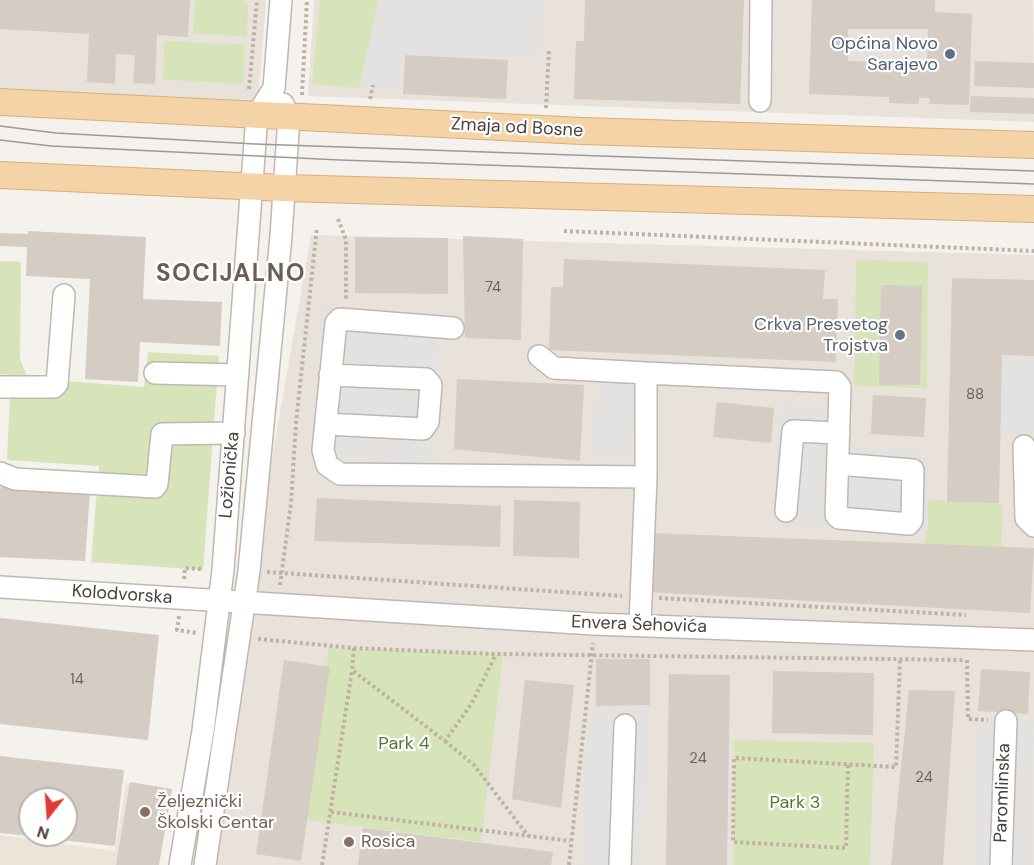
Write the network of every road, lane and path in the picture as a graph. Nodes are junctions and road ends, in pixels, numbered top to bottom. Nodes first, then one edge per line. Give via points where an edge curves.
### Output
1 (257, 0) edge
2 (281, 0) edge
3 (307, 0) edge
4 (761, 0) edge
5 (549, 49) dead end
6 (274, 87) junction
7 (760, 101) dead end
8 (0, 102) edge
9 (253, 106) junction
10 (295, 108) junction
11 (545, 129) junction
12 (1034, 145) edge
13 (0, 175) edge
14 (253, 187) junction
15 (284, 188) junction
16 (1034, 209) edge
17 (338, 219) dead end
18 (317, 227) dead end
19 (564, 231) dead end
20 (1034, 251) edge
21 (64, 295) dead end
22 (340, 319) junction
23 (453, 328) dead end
24 (539, 356) dead end
25 (155, 373) dead end
26 (646, 373) junction
27 (238, 375) junction
28 (330, 375) junction
29 (0, 387) edge
30 (326, 424) junction
31 (234, 433) junction
32 (839, 433) junction
33 (1024, 446) dead end
34 (838, 464) dead end
35 (0, 473) edge
36 (646, 477) junction
37 (786, 511) dead end
38 (1034, 526) edge
39 (0, 586) edge
40 (596, 594) dead end
41 (219, 601) junction
42 (244, 603) junction
43 (276, 605) junction
44 (594, 624) junction
45 (640, 625) junction
46 (1034, 640) edge
47 (354, 648) dead end
48 (496, 654) dead end
49 (900, 659) dead end
50 (968, 660) dead end
51 (352, 670) junction
52 (1006, 721) joint
53 (625, 725) dead end
54 (445, 741) junction
55 (848, 765) junction
56 (332, 812) junction
57 (528, 836) junction
58 (570, 841) junction
59 (180, 865) edge
60 (205, 865) edge
61 (322, 865) edge
62 (568, 865) edge
63 (620, 865) edge
64 (1001, 865) edge

1 - 9 path
2 - 6 street, Ložionička
3 - 10 path
4 - 7 street
5 - 11 path
6 - 9 street, Ložionička
6 - 10 street
8 - 9 main road, Zmaja od Bosne
9 - 10 main road, Zmaja od Bosne
9 - 14 street, Ložionička
10 - 11 main road, Zmaja od Bosne
10 - 15 street, Ložionička
11 - 12 main road, Zmaja od Bosne
13 - 14 main road
14 - 15 main road
14 - 27 street, Ložionička
15 - 16 main road
15 - 42 street, Ložionička
17 - 22 path via 346,240 347,268 347,297
18 - 43 path via 291,503
19 - 20 path
21 - 29 street via 57,384
22 - 23 street
22 - 28 street via 336,323
24 - 26 street via 554,368
25 - 27 street
26 - 32 street via 836,382 840,387
26 - 36 street
27 - 31 street, Ložionička
28 - 30 street
28 - 30 street via 426,379 431,385 428,422 423,429
30 - 36 street via 323,458 340,474
31 - 35 street via 162,434 154,487 15,479
31 - 41 street, Ložionička
32 - 34 street
32 - 37 street via 793,430
33 - 38 street via 1026,518
36 - 45 street
39 - 41 street, Kolodvorska
40 - 44 path
41 - 42 street, Kolodvorska
41 - 59 street, Ložionička via 203,731
42 - 43 street, Envera Šehovića
42 - 60 street, Ložionička
43 - 44 street, Envera Šehovića
44 - 45 street, Envera Šehovića
44 - 58 path
45 - 46 street, Envera Šehovića
47 - 51 path
48 - 54 path via 472,703
49 - 55 path via 896,767
50 - 52 path via 968,719
51 - 54 path
51 - 56 path
52 - 64 street, Paromlinska
53 - 63 street
54 - 57 path via 474,765
55 - 55 path via 734,758 734,842 846,848
56 - 57 path
56 - 61 path
57 - 58 path
58 - 62 path

